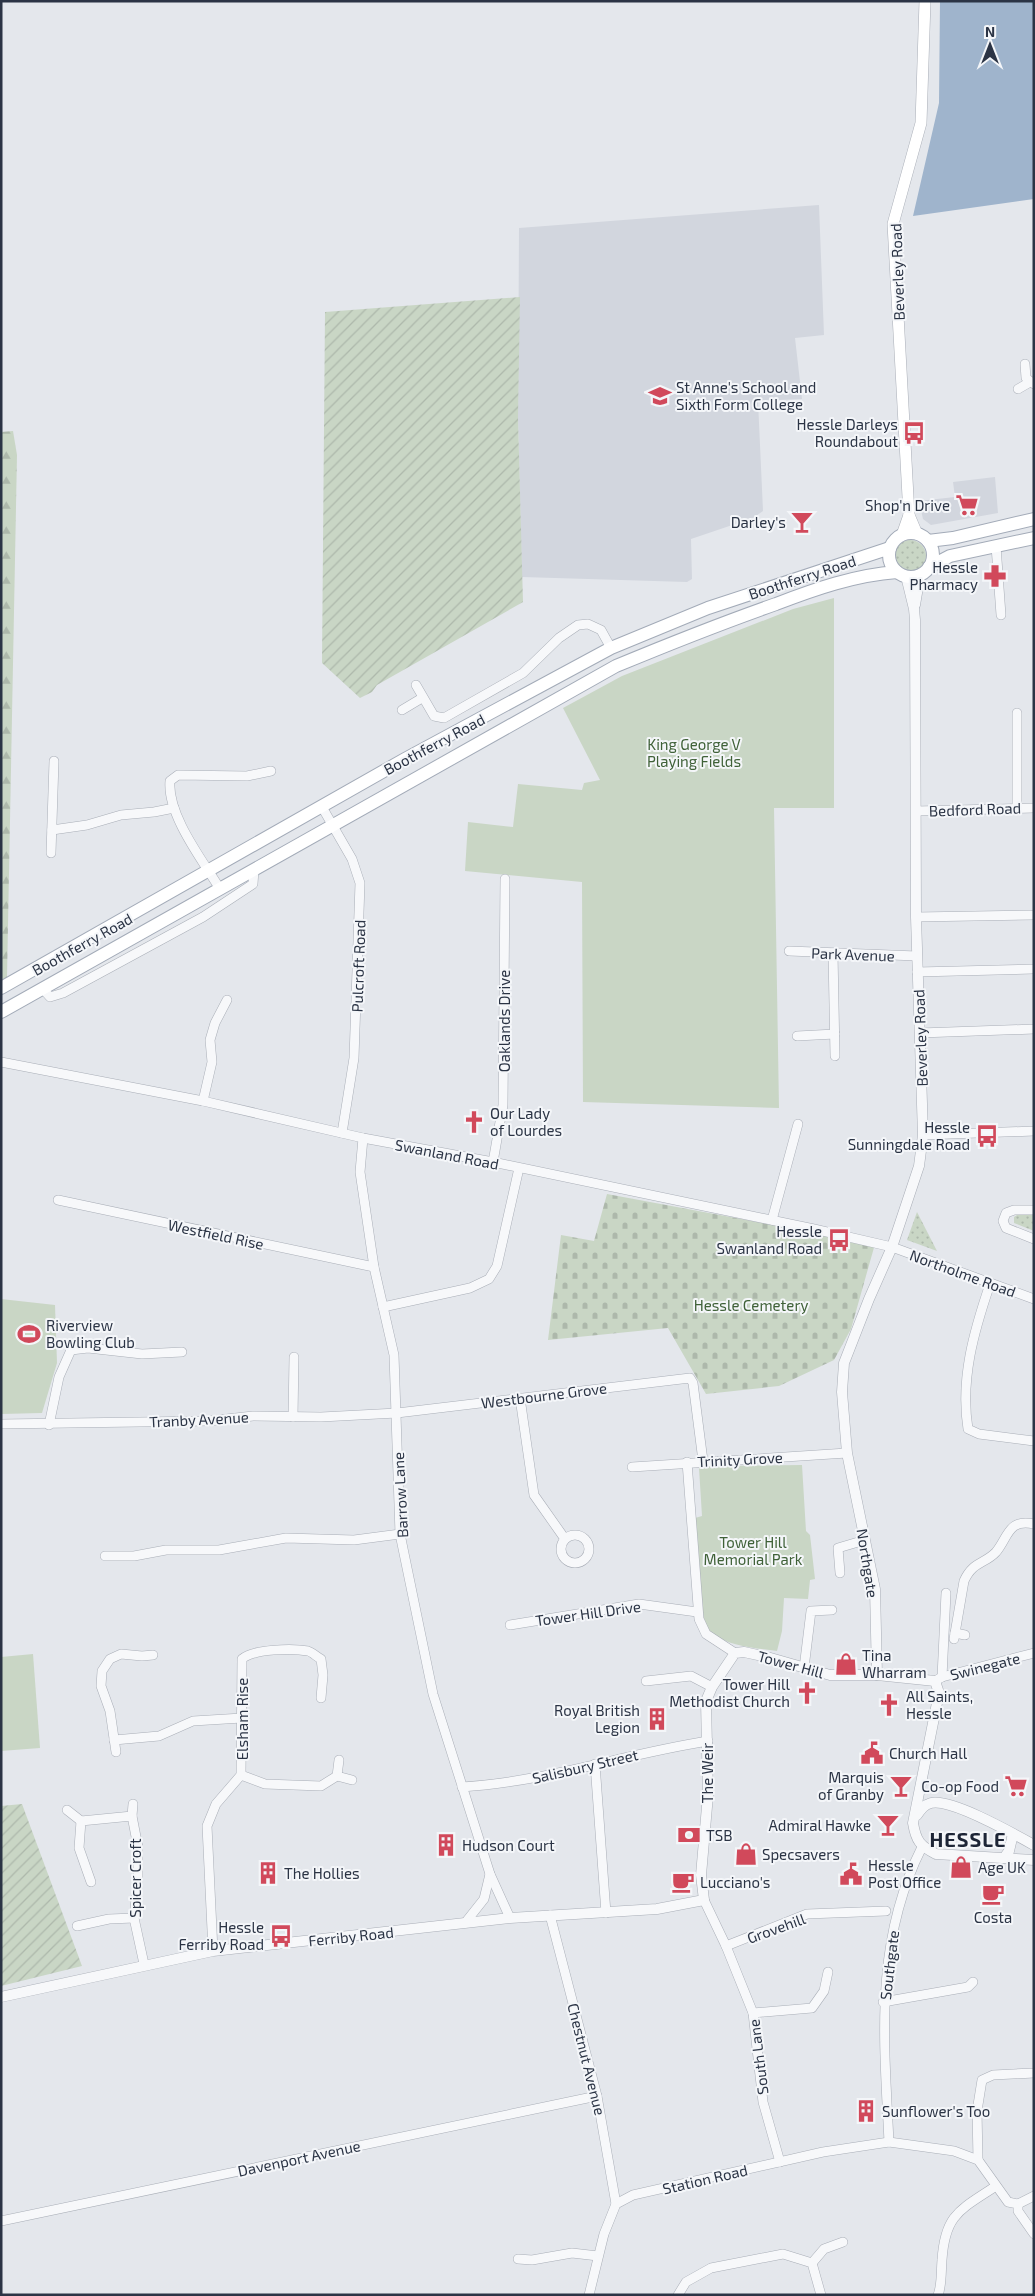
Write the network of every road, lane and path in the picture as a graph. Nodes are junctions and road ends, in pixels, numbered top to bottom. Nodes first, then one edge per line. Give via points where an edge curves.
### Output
1 (925, 1) edge
2 (1025, 364) dead end
3 (1032, 383) edge
4 (1018, 389) dead end
5 (909, 515) junction
6 (1034, 519) edge
7 (902, 535) junction
8 (923, 538) junction
9 (1034, 538) edge
10 (996, 546) junction
11 (890, 548) junction
12 (925, 571) junction
13 (901, 574) junction
14 (914, 609) junction
15 (1001, 616) dead end
16 (611, 648) junction
17 (416, 685) dead end
18 (422, 698) junction
19 (402, 710) dead end
20 (1017, 713) dead end
21 (54, 761) dead end
22 (271, 771) dead end
23 (322, 807) junction
24 (1017, 807) junction
25 (174, 808) junction
26 (1034, 808) edge
27 (916, 811) junction
28 (334, 826) junction
29 (52, 830) junction
30 (50, 853) dead end
31 (254, 870) junction
32 (209, 871) junction
33 (505, 879) dead end
34 (220, 890) junction
35 (1034, 915) edge
36 (916, 917) junction
37 (789, 951) dead end
38 (833, 953) junction
39 (917, 956) junction
40 (1033, 969) edge
41 (917, 972) junction
42 (1, 988) edge
43 (42, 988) junction
44 (227, 1000) dead end
45 (1, 1012) edge
46 (1034, 1029) edge
47 (920, 1033) junction
48 (835, 1034) junction
49 (797, 1036) dead end
50 (835, 1056) dead end
51 (1, 1062) edge
52 (203, 1101) junction
53 (798, 1124) dead end
54 (1034, 1131) edge
55 (342, 1133) junction
56 (924, 1135) junction
57 (363, 1138) junction
58 (493, 1162) junction
59 (519, 1168) junction
60 (58, 1200) dead end
61 (1034, 1210) edge
62 (772, 1220) junction
63 (1034, 1238) edge
64 (892, 1247) junction
65 (374, 1268) junction
66 (990, 1284) junction
67 (1034, 1299) edge
68 (383, 1307) junction
69 (182, 1352) dead end
70 (294, 1357) dead end
71 (520, 1398) junction
72 (398, 1413) junction
73 (293, 1417) junction
74 (1, 1424) edge
75 (49, 1425) junction
76 (1034, 1441) edge
77 (847, 1453) junction
78 (703, 1461) junction
79 (687, 1462) junction
80 (632, 1468) dead end
81 (1034, 1524) edge
82 (400, 1534) junction
83 (564, 1539) dead end
84 (865, 1540) junction
85 (105, 1556) dead end
86 (840, 1573) dead end
87 (946, 1593) dead end
88 (832, 1610) dead end
89 (697, 1612) junction
90 (510, 1625) dead end
91 (965, 1635) dead end
92 (735, 1653) junction
93 (1034, 1653) edge
94 (153, 1655) dead end
95 (804, 1668) junction
96 (877, 1674) junction
97 (938, 1679) junction
98 (646, 1681) dead end
99 (712, 1687) junction
100 (321, 1698) dead end
101 (242, 1718) junction
102 (114, 1740) junction
103 (708, 1741) junction
104 (116, 1752) dead end
105 (339, 1760) dead end
106 (595, 1764) junction
107 (241, 1775) junction
108 (337, 1776) junction
109 (352, 1780) dead end
110 (462, 1787) junction
111 (920, 1796) junction
112 (933, 1802) junction
113 (133, 1804) dead end
114 (67, 1810) dead end
115 (132, 1816) junction
116 (915, 1818) junction
117 (81, 1821) junction
118 (1014, 1834) junction
119 (1034, 1845) edge
120 (922, 1847) junction
121 (1004, 1858) junction
122 (1034, 1860) edge
123 (490, 1874) junction
124 (91, 1882) dead end
125 (704, 1900) junction
126 (886, 1912) dead end
127 (606, 1913) junction
128 (550, 1915) junction
129 (134, 1918) junction
130 (510, 1918) junction
131 (465, 1923) junction
132 (77, 1926) dead end
133 (726, 1946) junction
134 (213, 1950) junction
135 (144, 1964) junction
136 (828, 1972) dead end
137 (973, 1982) dead end
138 (1, 1997) edge
139 (883, 2002) junction
140 (753, 2013) junction
141 (1034, 2073) edge
142 (597, 2096) junction
143 (889, 2142) junction
144 (978, 2160) junction
145 (780, 2162) junction
146 (996, 2186) junction
147 (1034, 2196) edge
148 (616, 2204) junction
149 (1018, 2204) junction
150 (1, 2221) edge
151 (1034, 2234) edge
152 (843, 2242) dead end
153 (598, 2256) junction
154 (515, 2259) dead end
155 (812, 2263) junction
156 (589, 2295) edge
157 (678, 2295) edge
158 (821, 2295) edge
159 (938, 2295) edge

1 - 5 main road, Beverley Road via 921,123 893,224
2 - 3 street via 1026,378
3 - 4 street
5 - 7 main road, Beverley Road
5 - 8 main road, Beverley Road
6 - 8 main road via 954,538
7 - 8 main road
7 - 11 main road
8 - 12 main road via 933,554
9 - 10 main road
10 - 12 main road via 950,556
10 - 15 street
11 - 13 main road via 890,562
11 - 16 main road, Boothferry Road via 708,608
12 - 13 main road
12 - 14 street, Beverley Road
13 - 14 street, Beverley Road
13 - 28 main road, Boothferry Road via 873,574 822,587 707,628 616,666
14 - 27 street, Beverley Road
16 - 18 street via 601,630 588,624 578,626 559,638 523,673 462,710 444,718 434,716
16 - 23 main road, Boothferry Road
17 - 18 street
18 - 19 street
20 - 24 street
21 - 29 street
22 - 25 street via 247,776 175,776 170,784
23 - 28 street, Pulcroft Road
23 - 32 main road, Boothferry Road
24 - 26 street, Bedford Road
24 - 27 street, Bedford Road
25 - 29 street via 121,815 87,825
25 - 32 street
27 - 36 street, Beverley Road
28 - 31 main road, Boothferry Road
28 - 55 street, Pulcroft Road via 352,859 360,884 354,1058
29 - 30 street
31 - 34 main road, Boothferry Road
31 - 43 street, Boothferry Road via 253,884 203,917 63,993 50,997
32 - 34 street
32 - 42 main road, Boothferry Road
33 - 58 street, Oaklands Drive via 502,1105
34 - 43 main road, Boothferry Road
35 - 36 street
36 - 39 street, Beverley Road
37 - 38 street, Park Avenue
38 - 39 street, Park Avenue
38 - 48 street
39 - 41 street, Beverley Road
40 - 41 street
41 - 47 street, Beverley Road
43 - 45 main road, Boothferry Road
44 - 52 street via 210,1040 212,1062
46 - 47 street
47 - 56 street, Beverley Road
48 - 49 street
48 - 50 street
51 - 52 street, Swanland Road
52 - 55 street, Swanland Road
53 - 62 street
54 - 56 street
55 - 57 street, Swanland Road
56 - 64 street, Beverley Road via 920,1166
57 - 58 street, Swanland Road
57 - 65 street, Barrow Lane via 360,1172
58 - 59 street, Swanland Road
59 - 62 street, Swanland Road
59 - 68 street via 497,1266 490,1279 470,1288
60 - 65 street, Westfield Rise
61 - 63 street via 1014,1210 1006,1213 1003,1221 1006,1228
62 - 64 street, Swanland Road
64 - 66 street, Northolme Road
64 - 77 street, Beverley Road via 844,1364 842,1392
65 - 68 street, Barrow Lane
66 - 67 street, Northolme Road
66 - 76 street via 969,1360 965,1389 968,1429 979,1434
68 - 72 street, Barrow Lane via 394,1356
69 - 75 street via 142,1354 88,1348 72,1350 59,1377
70 - 73 street
71 - 72 street, Westbourne Grove
71 - 78 street, Westbourne Grove via 690,1378
71 - 83 street via 534,1495
72 - 73 street, Tranby Avenue
72 - 82 street, Barrow Lane
73 - 75 street, Tranby Avenue
74 - 75 street, Tranby Avenue
77 - 78 street, Trinity Grove
77 - 84 street, Northgate
78 - 79 street, Trinity Grove
79 - 80 street, Trinity Grove
79 - 89 street, Tower Hill
81 - 91 street via 1016,1525 995,1552 978,1562 968,1573 954,1636
82 - 85 street via 354,1540 286,1538 219,1550 166,1550 134,1556
82 - 110 street, Barrow Lane via 433,1694
84 - 86 street via 838,1548
84 - 96 street, Northgate via 875,1588
87 - 97 street
88 - 95 street via 811,1611
89 - 90 street, Tower Hill Drive via 639,1604
89 - 92 street, Tower Hill via 706,1634
92 - 95 street, Tower Hill via 744,1652
92 - 99 street, The Weir
93 - 97 street, Swinegate
94 - 102 street via 121,1654 110,1659 102,1671 101,1686 110,1712
95 - 96 street, Tower Hill via 830,1675
96 - 97 street, Swinegate
97 - 111 street via 939,1693
98 - 99 street via 691,1676
99 - 103 street, The Weir via 706,1701
100 - 101 street, Elsham Rise via 322,1659 309,1651 248,1654 242,1659
101 - 102 street via 193,1721 159,1736
101 - 107 street, Elsham Rise
102 - 104 street
103 - 106 street, Salisbury Street
103 - 125 street, The Weir via 702,1875
105 - 108 street
106 - 110 street, Salisbury Street via 496,1785
106 - 127 street
107 - 108 street via 265,1784 322,1786
107 - 134 street, Elsham Rise via 216,1804 207,1826
108 - 109 street
110 - 123 street, Barrow Lane
111 - 112 street
111 - 116 street
112 - 116 street via 923,1806
112 - 118 street via 950,1804
113 - 115 street
114 - 117 street
115 - 117 street, Spicer Croft
115 - 129 street, Spicer Croft via 138,1847
116 - 120 street via 916,1838
117 - 124 street via 79,1848
118 - 119 street
118 - 121 street
120 - 121 street via 936,1854
120 - 139 street, Southgate via 896,1910
121 - 122 street
123 - 130 street, Barrow Lane
123 - 131 street via 484,1899
125 - 127 street, Ferriby Road via 657,1909
125 - 133 street, South Lane
126 - 133 street, Grovehill via 807,1914
127 - 128 street, Ferriby Road
128 - 130 street, Ferriby Road
128 - 142 street, Chestnut Avenue
129 - 132 street
129 - 135 street, Spicer Croft
130 - 131 street, Ferriby Road
131 - 134 street, Ferriby Road
133 - 140 street, South Lane
134 - 135 street, Ferriby Road
135 - 138 street, Ferriby Road
136 - 140 street via 824,1991 812,2008
137 - 139 street via 968,1987
139 - 143 street, Southgate
140 - 145 street, South Lane via 763,2102
141 - 144 street via 994,2075 982,2080 977,2111
142 - 148 street, Chestnut Avenue
142 - 150 street, Davenport Avenue
143 - 144 street, Station Road via 954,2151
143 - 145 street, Station Road
144 - 146 street
145 - 148 street, Station Road via 633,2195
146 - 149 street via 1008,2202
146 - 159 street via 960,2210 949,2224 944,2238
147 - 149 street
148 - 153 street
149 - 151 street via 1018,2211
152 - 155 street via 824,2249
153 - 154 street via 572,2252 532,2260
153 - 156 street
155 - 157 street via 783,2254 710,2268 686,2282
155 - 158 street

